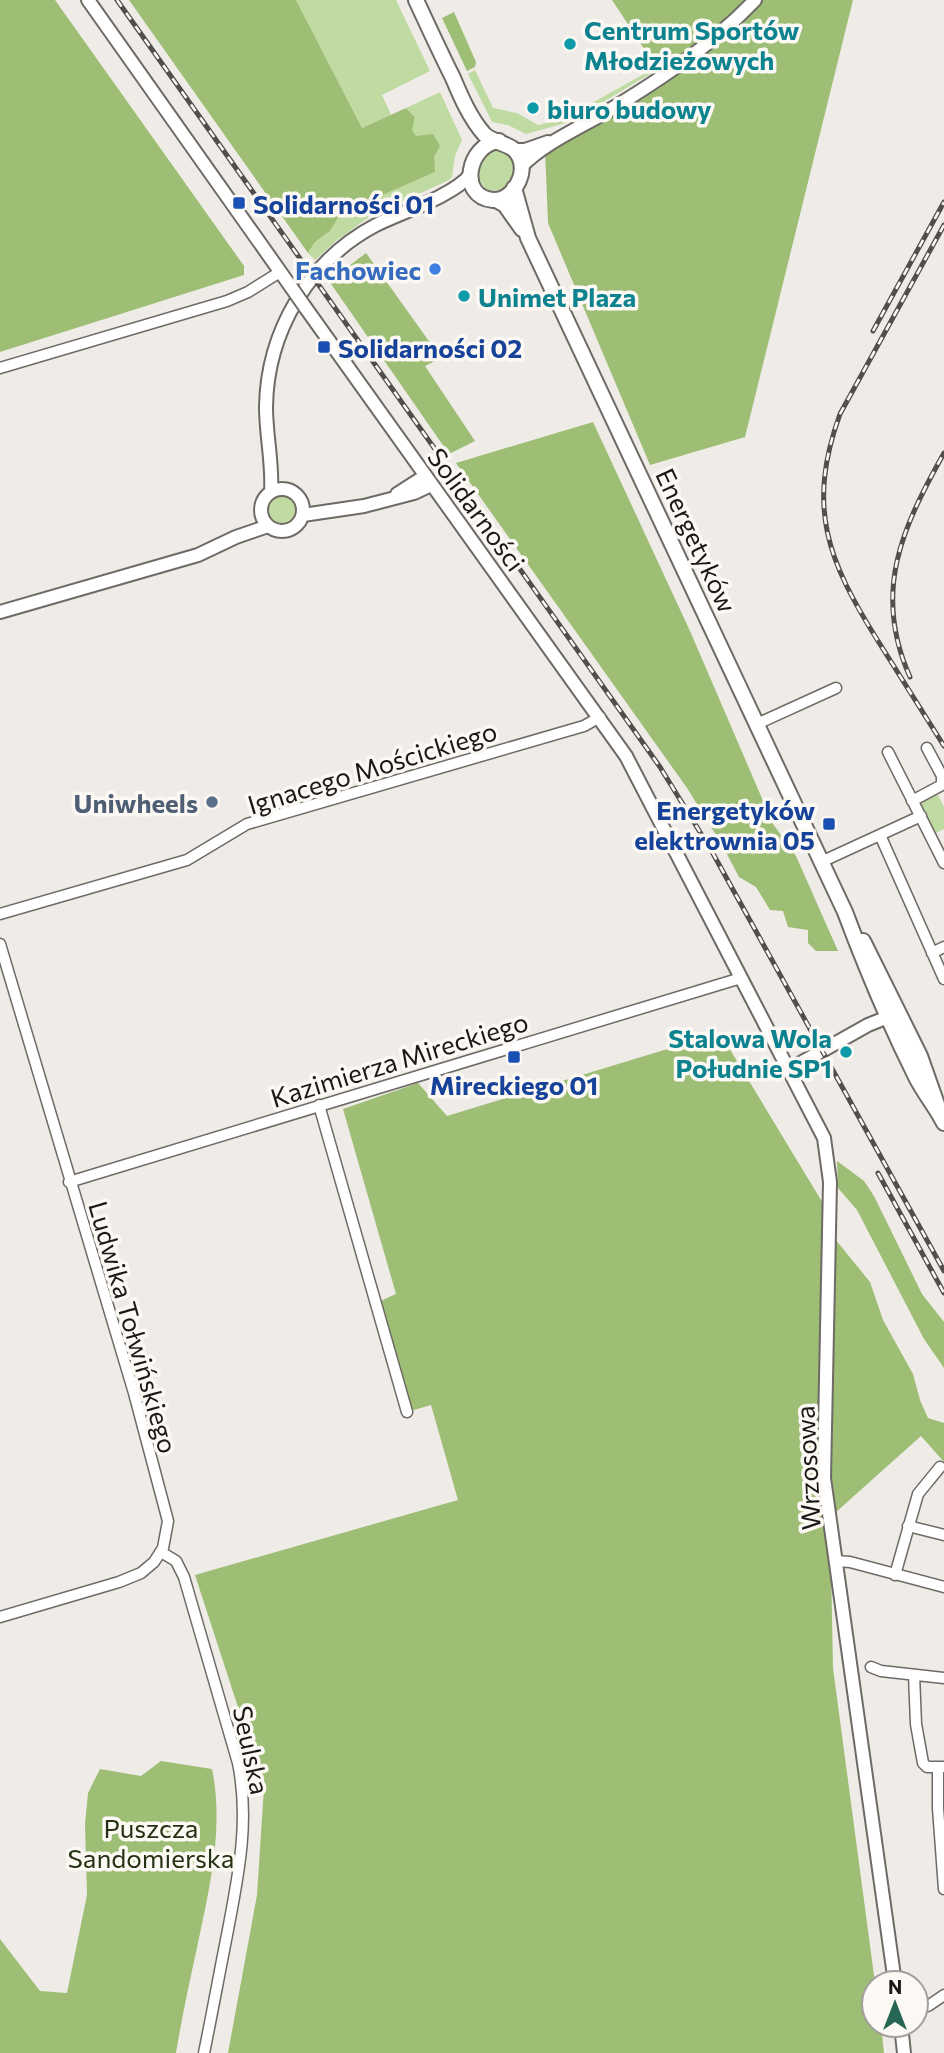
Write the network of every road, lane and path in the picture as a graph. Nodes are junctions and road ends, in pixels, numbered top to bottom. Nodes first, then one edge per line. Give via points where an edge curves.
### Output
1 (88, 0) edge
2 (416, 0) edge
3 (755, 0) edge
4 (466, 106) junction
5 (558, 140) junction
6 (499, 141) junction
7 (515, 150) junction
8 (474, 158) junction
9 (521, 167) junction
10 (470, 175) junction
11 (514, 188) junction
12 (475, 190) junction
13 (496, 200) junction
14 (420, 205) junction
15 (528, 238) junction
16 (280, 272) junction
17 (0, 368) edge
18 (428, 481) junction
19 (277, 491) junction
20 (302, 509) junction
21 (265, 521) junction
22 (0, 612) edge
23 (836, 688) dead end
24 (600, 717) junction
25 (757, 724) junction
26 (927, 748) dead end
27 (888, 751) dead end
28 (912, 801) junction
29 (921, 816) junction
30 (880, 835) junction
31 (821, 862) junction
32 (944, 863) edge
33 (845, 912) junction
34 (0, 914) edge
35 (0, 944) edge
36 (944, 947) edge
37 (932, 953) junction
38 (741, 978) junction
39 (944, 979) edge
40 (889, 989) junction
41 (888, 1017) junction
42 (913, 1043) junction
43 (788, 1070) junction
44 (319, 1105) junction
45 (942, 1119) edge
46 (69, 1182) junction
47 (407, 1412) dead end
48 (940, 1467) dead end
49 (908, 1526) junction
50 (944, 1535) edge
51 (161, 1552) junction
52 (836, 1561) junction
53 (895, 1575) junction
54 (944, 1587) edge
55 (0, 1617) edge
56 (872, 1667) dead end
57 (914, 1675) junction
58 (944, 1678) edge
59 (941, 1768) edge
60 (944, 1889) edge
61 (893, 1969) edge
62 (204, 2053) edge

1 - 16 street, Solidarności
2 - 4 main road
3 - 5 street via 700,51
4 - 6 main road via 484,134
4 - 8 main road
5 - 7 street
5 - 9 street
6 - 7 main road
6 - 8 main road via 488,144
7 - 9 main road
8 - 10 main road
9 - 11 main road
10 - 12 main road
10 - 14 street
11 - 13 main road
11 - 15 main road, Energetyków
12 - 13 main road
12 - 14 street
13 - 15 main road, Energetyków via 505,205
14 - 19 street via 346,244 303,289 281,331 270,367 266,408
15 - 25 main road, Energetyków
16 - 17 street via 227,302
16 - 18 street, Solidarności, bridge
18 - 20 street via 414,493 388,499 337,510
18 - 24 street, Solidarności
19 - 20 street via 295,494
19 - 21 street via 262,503
20 - 21 street via 296,526 285,531 273,530
21 - 22 street via 198,555
23 - 25 street
24 - 34 street, Ignacego Mościckiego via 584,726 247,824 187,860
24 - 38 street, Solidarności
25 - 31 main road, Energetyków
26 - 28 street via 942,785
27 - 28 street
28 - 29 street
29 - 30 street
29 - 32 street
30 - 31 street
30 - 37 street
31 - 33 main road, Energetyków
33 - 40 main road, Energetyków
33 - 41 main road, Energetyków
35 - 46 street, Ludwika Tołwińskiego
36 - 37 street
37 - 39 street
38 - 43 street, Solidarności
38 - 44 street, Kazimierza Mireckiego
40 - 41 street
40 - 42 main road, Energetyków
41 - 42 street
41 - 43 street
41 - 45 main road, Energetyków via 924,1093
42 - 45 main road, Energetyków
43 - 52 street, Wrzosowa via 820,1127 829,1163 824,1467
44 - 46 street, Kazimierza Mireckiego
44 - 47 street
46 - 51 street, Ludwika Tołwińskiego via 166,1510 168,1530
48 - 49 street via 918,1494
49 - 50 street
49 - 53 street
51 - 55 street via 134,1577
51 - 62 street, Seulska via 173,1558 184,1577 243,1794 240,1864
52 - 53 street
52 - 61 street, Wrzosowa
53 - 54 street
56 - 57 street
57 - 58 street
57 - 59 street via 923,1762
59 - 60 street via 938,1808

